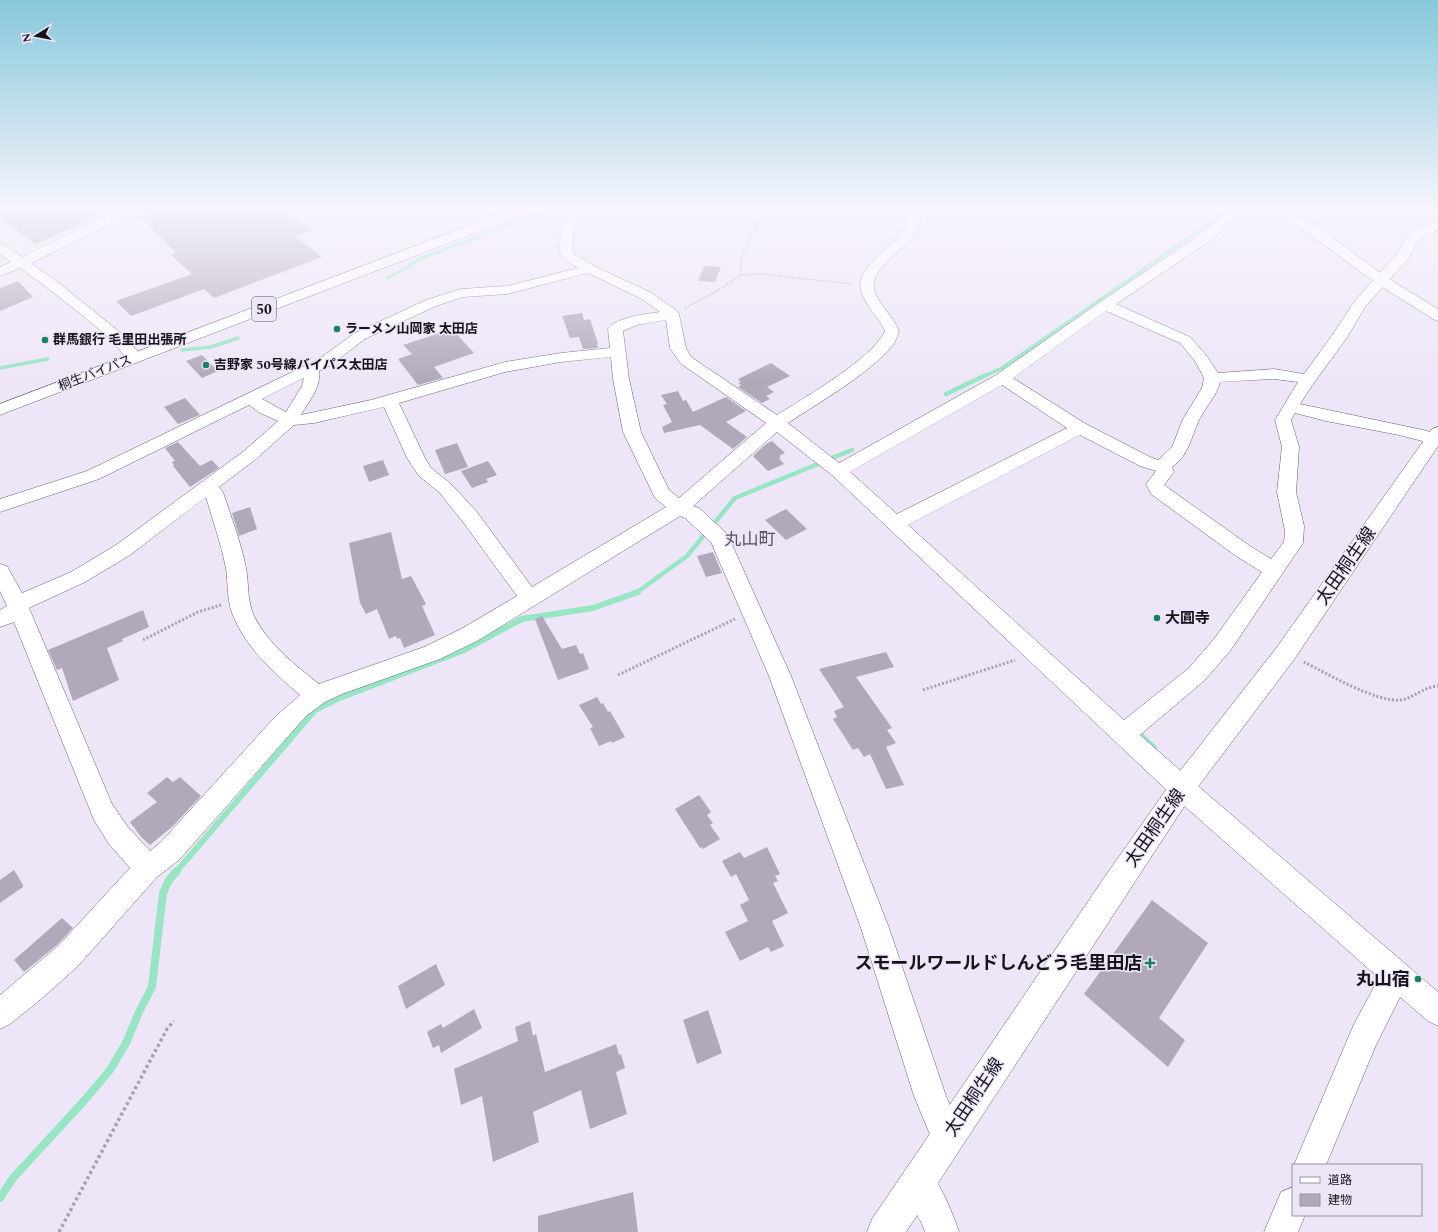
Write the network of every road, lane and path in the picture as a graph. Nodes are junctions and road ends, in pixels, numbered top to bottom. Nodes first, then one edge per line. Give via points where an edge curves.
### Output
1 (15, 265) edge
2 (25, 265) edge
3 (353, 265) edge
4 (370, 265) edge
5 (583, 265) edge
6 (740, 265) edge
7 (878, 265) edge
8 (1164, 265) edge
9 (1362, 265) edge
10 (1395, 265) edge
11 (589, 269) junction
12 (0, 272) edge
13 (741, 275) junction
14 (1382, 280) junction
15 (867, 286) junction
16 (1105, 305) junction
17 (672, 314) junction
18 (1438, 316) edge
19 (618, 352) junction
20 (131, 353) junction
21 (311, 369) junction
22 (1002, 378) junction
23 (1212, 378) junction
24 (1309, 379) junction
25 (0, 395) edge
26 (251, 398) junction
27 (390, 401) junction
28 (1291, 407) junction
29 (0, 410) edge
30 (290, 419) junction
31 (777, 423) junction
32 (1080, 428) junction
33 (1436, 436) edge
34 (830, 464) junction
35 (1162, 466) junction
36 (206, 488) junction
37 (0, 506) edge
38 (679, 508) junction
39 (896, 524) junction
40 (1274, 570) junction
41 (0, 571) edge
42 (530, 599) junction
43 (238, 600) junction
44 (12, 611) edge
45 (754, 612) junction
46 (143, 640) dead end
47 (1035, 654) junction
48 (1285, 654) junction
49 (618, 675) dead end
50 (1438, 686) edge
51 (923, 690) dead end
52 (317, 695) junction
53 (1125, 735) junction
54 (1182, 788) junction
55 (148, 868) junction
56 (1397, 974) junction
57 (1438, 1011) edge
58 (0, 1014) edge
59 (174, 1021) dead end
60 (947, 1138) junction
61 (1310, 1164) edge
62 (917, 1184) junction
63 (1292, 1206) edge
64 (59, 1232) edge
65 (885, 1232) edge
66 (942, 1232) edge
67 (1281, 1232) edge

1 - 12 street
2 - 20 street via 111,332
3 - 20 main road, 桐生バイパス / 50
4 - 20 main road, 桐生バイパス / 50
5 - 11 street
6 - 13 path
7 - 15 street via 870,274
8 - 16 street
9 - 14 main road
10 - 14 street
11 - 17 street via 647,296
11 - 21 street via 507,290 461,294 431,302 360,336 325,362
13 - 15 path via 760,274
13 - 17 path via 715,292
14 - 18 main road
14 - 24 street via 1359,305
15 - 31 street via 892,331 887,342 850,374
16 - 22 street
16 - 23 street via 1185,340
17 - 19 street via 618,326 615,329
17 - 31 street via 678,348 685,360
19 - 27 street via 580,354 525,362
19 - 38 street via 632,432 662,494
20 - 25 main road, 桐生バイパス / 50
20 - 29 main road, 桐生バイパス / 50
21 - 26 street
21 - 30 street via 310,386
22 - 32 street
22 - 34 street
23 - 24 street via 1274,374
23 - 35 street via 1211,385 1190,419 1183,446 1178,454
24 - 28 street
26 - 30 street via 256,404
26 - 37 street via 93,475
27 - 30 street via 308,419
27 - 42 street via 425,472 445,488 470,517
28 - 33 street
28 - 40 street via 1283,420 1291,449 1286,479 1287,498 1296,535
30 - 36 street
31 - 34 street
31 - 38 street
32 - 35 street via 1146,462
32 - 39 street
33 - 48 main road, 太田桐生線
34 - 39 street
35 - 40 street via 1165,472 1155,484 1157,490
36 - 43 street via 214,492 236,570
36 - 44 street via 99,565
38 - 42 street
38 - 45 street via 692,514 718,538
39 - 47 street
40 - 53 street via 1222,645 1197,674 1136,722
41 - 44 street
42 - 52 street via 452,645
43 - 46 path via 198,612
43 - 52 street via 245,619 257,638 285,669
44 - 55 street via 103,812 118,835
45 - 49 path
45 - 60 street via 875,928 930,1096
47 - 51 path
47 - 53 street
48 - 50 path via 1380,697 1400,701 1428,686
48 - 54 main road, 太田桐生線
52 - 55 street via 283,724 170,851
53 - 54 street
54 - 56 street
54 - 60 main road, 太田桐生線
55 - 58 street via 68,956
56 - 57 street
56 - 61 street via 1365,1035
59 - 64 path via 167,1029
60 - 62 main road, 太田桐生線
62 - 65 main road, 太田桐生線
62 - 66 street via 930,1201
63 - 67 street

